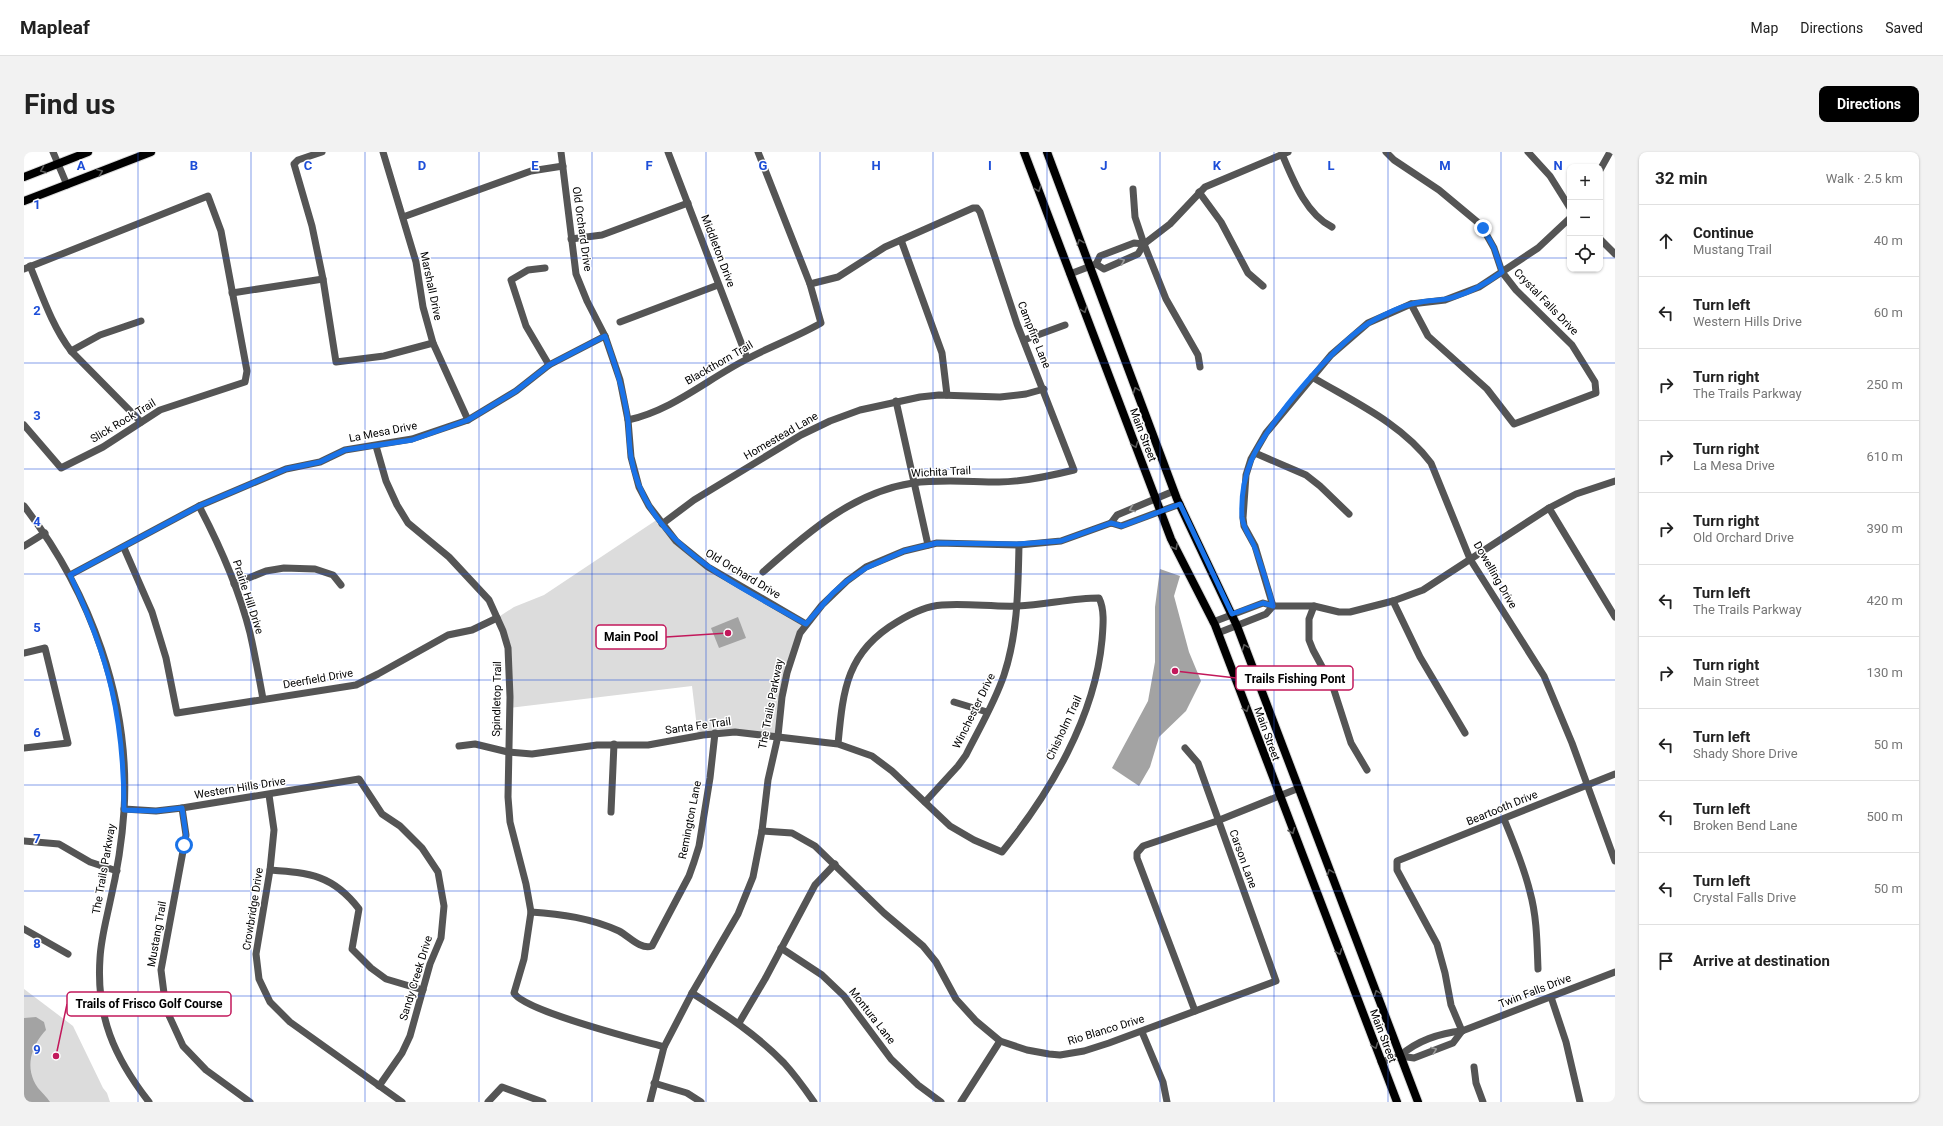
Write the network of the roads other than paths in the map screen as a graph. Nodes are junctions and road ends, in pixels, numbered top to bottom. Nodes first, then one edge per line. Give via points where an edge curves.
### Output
1 (53, 152) edge
2 (88, 152) edge
3 (151, 152) edge
4 (322, 152) edge
5 (384, 152) edge
6 (561, 152) edge
7 (668, 152) edge
8 (758, 152) edge
9 (1024, 152) edge
10 (1047, 152) edge
11 (1386, 152) edge
12 (1528, 152) edge
13 (1610, 152) edge
14 (1285, 153) edge
15 (58, 164) junction
16 (1603, 165) edge
17 (563, 166) junction
18 (24, 177) edge
19 (67, 185) junction
20 (1133, 189) dead end
21 (1199, 192) junction
22 (24, 201) edge
23 (688, 203) junction
24 (1567, 203) edge
25 (403, 217) junction
26 (1567, 221) edge
27 (1332, 227) dead end
28 (571, 239) junction
29 (901, 240) junction
30 (1603, 243) edge
31 (1144, 244) junction
32 (1615, 254) edge
33 (1092, 265) junction
34 (27, 267) edge
35 (545, 268) dead end
36 (1502, 272) junction
37 (1070, 274) junction
38 (323, 279) junction
39 (810, 284) junction
40 (718, 285) junction
41 (1263, 286) dead end
42 (232, 293) junction
43 (1411, 304) junction
44 (141, 321) dead end
45 (620, 322) dead end
46 (1065, 324) dead end
47 (605, 336) junction
48 (1024, 340) junction
49 (433, 343) junction
50 (72, 352) junction
51 (747, 358) junction
52 (549, 365) junction
53 (1200, 367) dead end
54 (1312, 377) junction
55 (1044, 389) junction
56 (947, 395) junction
57 (896, 401) junction
58 (468, 420) junction
59 (628, 420) junction
60 (141, 422) junction
61 (24, 425) edge
62 (376, 446) junction
63 (1255, 453) junction
64 (1074, 470) joint
65 (1615, 482) edge
66 (914, 483) junction
67 (1174, 492) junction
68 (1156, 499) junction
69 (1180, 504) junction
70 (24, 506) edge
71 (199, 506) junction
72 (1549, 508) junction
73 (1161, 511) junction
74 (1349, 514) dead end
75 (1111, 523) junction
76 (662, 524) junction
77 (45, 533) junction
78 (1018, 544) junction
79 (928, 545) junction
80 (24, 546) edge
81 (124, 548) junction
82 (1470, 559) junction
83 (763, 572) dead end
84 (70, 575) junction
85 (234, 584) junction
86 (341, 585) dead end
87 (1393, 601) junction
88 (1017, 606) junction
89 (1273, 606) junction
90 (1314, 606) junction
91 (1232, 614) junction
92 (1615, 617) edge
93 (497, 618) junction
94 (1213, 622) junction
95 (806, 624) junction
96 (1237, 626) junction
97 (1218, 633) junction
98 (24, 653) edge
99 (263, 699) junction
100 (954, 702) dead end
101 (987, 712) junction
102 (714, 733) junction
103 (1465, 733) dead end
104 (778, 736) junction
105 (614, 744) junction
106 (838, 744) junction
107 (460, 746) dead end
108 (24, 748) edge
109 (1185, 748) dead end
110 (508, 752) junction
111 (1367, 770) dead end
112 (1615, 774) edge
113 (359, 779) joint
114 (1588, 786) junction
115 (1299, 788) junction
116 (268, 795) junction
117 (1279, 796) junction
118 (925, 802) junction
119 (182, 808) junction
120 (124, 810) junction
121 (611, 812) dead end
122 (1504, 819) junction
123 (1217, 821) junction
124 (762, 831) junction
125 (24, 841) edge
126 (1002, 852) joint
127 (1615, 861) edge
128 (835, 864) junction
129 (270, 870) junction
130 (117, 871) junction
131 (530, 912) junction
132 (24, 929) edge
133 (781, 948) junction
134 (68, 954) dead end
135 (1538, 969) dead end
136 (1615, 972) edge
137 (1276, 981) joint
138 (423, 990) junction
139 (692, 992) junction
140 (1551, 997) junction
141 (1195, 1011) junction
142 (739, 1023) junction
143 (1462, 1031) junction
144 (1142, 1032) junction
145 (1000, 1040) junction
146 (664, 1048) junction
147 (1400, 1056) junction
148 (1381, 1062) junction
149 (1474, 1066) dead end
150 (654, 1083) junction
151 (379, 1086) junction
152 (149, 1102) edge
153 (250, 1102) edge
154 (402, 1102) edge
155 (488, 1102) edge
156 (543, 1102) edge
157 (650, 1102) edge
158 (701, 1102) edge
159 (814, 1102) edge
160 (941, 1102) edge
161 (961, 1102) edge
162 (1167, 1102) edge
163 (1397, 1102) edge
164 (1418, 1102) edge
165 (1483, 1102) edge
166 (1580, 1102) edge

1 - 15 street
2 - 15 main road
19 -> 3 main road
4 - 38 street via 298,160 294,164 312,226
5 - 25 street, Marshall Drive
6 - 17 street, Old Orchard Drive
7 - 23 street, Middleton Drive
8 - 39 street
9 -> 37 main road, Main Street
33 -> 10 main road, Main Street
11 - 36 street, Crystal Falls Drive via 1465,210 1481,225 1494,248
12 - 24 street via 1550,176
13 - 16 street
14 - 21 street via 1216,181
14 - 27 street via 1306,201 1321,220
15 -> 18 main road
15 - 19 street
17 - 25 street via 531,171
17 - 28 street, Old Orchard Drive
19 - 22 main road
20 - 31 street via 1135,217
21 - 31 street via 1170,224
21 - 41 street via 1221,222 1248,273
23 - 28 street via 602,235
23 - 40 street, Middleton Drive
25 - 49 street, Marshall Drive via 416,262 423,307
26 - 36 street via 1538,248
28 - 47 street, Old Orchard Drive via 576,274
29 - 39 street via 838,276
29 - 48 street, Campfire Lane via 977,208
29 - 56 street via 942,353
30 - 32 street
31 - 33 street via 1134,243 1100,256
33 -> 31 street via 1104,269 1138,254
31 - 53 street via 1166,299 1198,355
33 - 37 street
67 -> 33 main road, Main Street
34 - 42 street via 208,196 221,231
34 - 50 street via 54,326
35 - 52 street via 528,270 511,280 526,326
36 - 43 street via 1479,287 1454,297
36 - 43 street, Crystal Falls Drive via 1527,301 1572,345 1595,382 1596,393 1514,424 1487,389 1428,336
37 -> 68 main road, Main Street
38 - 42 street
38 - 49 street via 336,362 384,356
39 - 51 street, Blackthorn Trail via 821,323
40 - 45 street
40 - 51 street, Middleton Drive
42 - 60 street, Slick Rock Trail via 248,371 245,382 160,410
43 - 54 street via 1368,323 1331,355
44 - 50 street via 100,335
46 - 48 street
47 - 52 street, La Mesa Drive
47 - 59 street, Old Orchard Drive via 620,380
48 - 55 street, Campfire Lane
49 - 58 street, Marshall Drive
50 - 60 street
51 - 59 street, Blackthorn Trail via 675,403 649,415
52 - 58 street, La Mesa Drive via 516,391
54 - 63 street via 1266,433
54 - 82 street, Dowelling Drive via 1384,419 1422,452 1431,463
55 - 56 street, Homestead Lane via 1000,397
55 - 64 street, Campfire Lane
56 - 57 street, Homestead Lane
57 - 66 street
57 - 76 street, Homestead Lane via 845,415 801,435 694,500
58 - 62 street, La Mesa Drive via 412,440
59 - 76 street, Old Orchard Drive via 631,457 639,487
60 - 61 street, Slick Rock Trail via 109,443 61,468
62 - 71 street, La Mesa Drive via 345,450 320,462 286,469
62 - 93 street, Spindletop Trail via 386,481 408,523 467,575 489,600
63 - 74 street via 1306,475
63 - 89 street via 1246,474 1242,518 1254,546
64 - 66 street, Wichita Trail via 1044,477 1001,482
65 - 72 street via 1576,494
66 - 79 street
66 - 83 street, Wichita Trail via 865,498 837,512
67 - 68 street, The Trails Parkway
67 - 69 main road, Main Street
68 - 73 main road, Main Street
68 -> 75 street, The Trails Parkway via 1117,515
69 - 73 street, The Trails Parkway
69 - 91 main road, Main Street
70 - 77 street, The Trails Parkway
71 - 81 street, La Mesa Drive
71 - 85 street, Prairie Hill Drive via 220,546
72 - 82 street
72 - 92 street
73 - 75 street, The Trails Parkway via 1122,526
73 -> 94 main road, Main Street via 1171,539
75 - 78 street, The Trails Parkway via 1061,541
76 - 95 street, Old Orchard Drive via 676,541 708,567
77 - 80 street
77 - 84 street, The Trails Parkway
78 - 79 street, The Trails Parkway
78 - 88 street, Winchester Drive
79 - 95 street, The Trails Parkway via 904,551 866,568 833,593
81 - 84 street, La Mesa Drive
81 - 99 street, Deerfield Drive via 152,612 166,658 177,713
82 - 87 street via 1423,590
82 - 114 street, Dowelling Drive via 1544,676
84 - 120 street, The Trails Parkway via 93,626 113,691 122,743
85 - 86 street via 266,571 284,568 315,570 333,575
85 - 99 street, Prairie Hill Drive via 250,632
87 - 90 street via 1350,612
87 - 103 street via 1415,648
88 - 101 street, Winchester Drive via 1004,674
88 - 106 street via 941,605 915,612 880,633 857,659 848,679 842,699
88 - 126 street, Chisholm Trail via 1099,598 1102,617 1099,666 1088,705 1041,798
89 - 90 street
89 - 91 street via 1263,603
89 - 96 street via 1266,614
90 - 111 street via 1309,619 1309,640 1333,687 1351,743
91 - 94 street
91 - 96 main road, Main Street
93 - 99 street, Deerfield Drive via 472,630 448,634 356,685
93 - 110 street, Spindletop Trail via 508,648 510,667
94 - 97 main road, Main Street
95 - 104 street, The Trails Parkway via 800,633 786,673
96 - 97 street
115 -> 96 main road, Main Street
97 -> 117 main road, Main Street
98 - 108 street via 45,648 68,743
100 - 101 street
101 - 118 street, Winchester Drive via 966,755
102 - 104 street, Santa Fe Trail
102 - 105 street, Santa Fe Trail via 648,745
102 - 131 street, Remington Lane via 710,778 694,862 654,943 643,947 618,932 576,917
104 - 106 street, Santa Fe Trail
104 - 124 street, The Trails Parkway via 768,780
105 - 110 street, Santa Fe Trail via 532,754
105 - 121 street
106 - 118 street, Santa Fe Trail via 872,756
107 - 110 street, Santa Fe Trail via 475,744
109 - 123 street, Carson Lane via 1198,763
110 - 131 street, Spindletop Trail via 510,822 526,884
112 - 114 street, Beartooth Drive
113 - 116 street, Western Hills Drive
113 - 138 street, Sandy Creek Drive via 382,814 400,826 422,848 438,872 444,906 441,938
114 - 122 street, Beartooth Drive
114 - 127 street, Dowelling Drive
115 - 117 street
147 -> 115 main road, Main Street
116 - 119 street, Western Hills Drive
116 - 129 street, Crowbridge Drive via 274,830
117 - 123 street
117 -> 148 main road, Main Street
118 - 126 street, Santa Fe Trail via 950,826
119 - 120 street, Western Hills Drive via 156,811
119 - 153 street, Mustang Trail via 186,835 161,970 166,1009 184,1046 206,1070
120 - 130 street, The Trails Parkway
122 - 135 street via 1530,892 1536,930
122 - 143 street, Beartooth Drive via 1397,861 1397,870 1437,944 1451,1005
123 - 137 street, Carson Lane
123 - 141 street via 1143,846 1137,853
124 - 128 street, Rio Blanco Drive via 800,836 816,846
124 - 139 street, The Trails Parkway via 753,876 738,914
125 - 130 street via 59,844 90,862
128 - 133 street via 815,885
128 - 145 street, Rio Blanco Drive via 884,913 925,948 965,1010
129 - 138 street via 307,873 338,886 359,909 352,949 386,979
129 - 151 street, Crowbridge Drive via 256,954 259,979 270,1002 290,1022
130 - 152 street, The Trails Parkway via 100,958 100,994 105,1019 120,1061
131 - 146 street, Spindletop Trail via 524,959 514,993 552,1012 601,1031
132 - 134 street
133 - 142 street
133 - 160 street, Montura Lane via 822,975 844,996 891,1059 918,1085
136 - 140 street, Twin Falls Drive
137 - 141 street, Rio Blanco Drive
138 - 151 street, Sandy Creek Drive via 410,1036 402,1053
139 - 142 street
139 - 146 street, The Trails Parkway
140 - 143 street, Twin Falls Drive
140 - 166 street via 1566,1042
141 - 144 street, Rio Blanco Drive
142 - 159 street via 785,1064
143 - 147 street, Twin Falls Drive via 1450,1032 1412,1046
147 -> 143 street, Twin Falls Drive via 1414,1058 1453,1043
144 - 145 street, Rio Blanco Drive via 1084,1051 1060,1055 1036,1053
144 - 162 street via 1163,1082
145 - 161 street
146 - 150 street, The Trails Parkway
147 - 148 street
147 - 164 main road, Main Street
148 - 163 main road, Main Street
149 - 165 street via 1476,1083
150 - 157 street, The Trails Parkway
150 - 158 street via 687,1093
151 - 154 street, Crowbridge Drive
155 - 156 street via 502,1087

